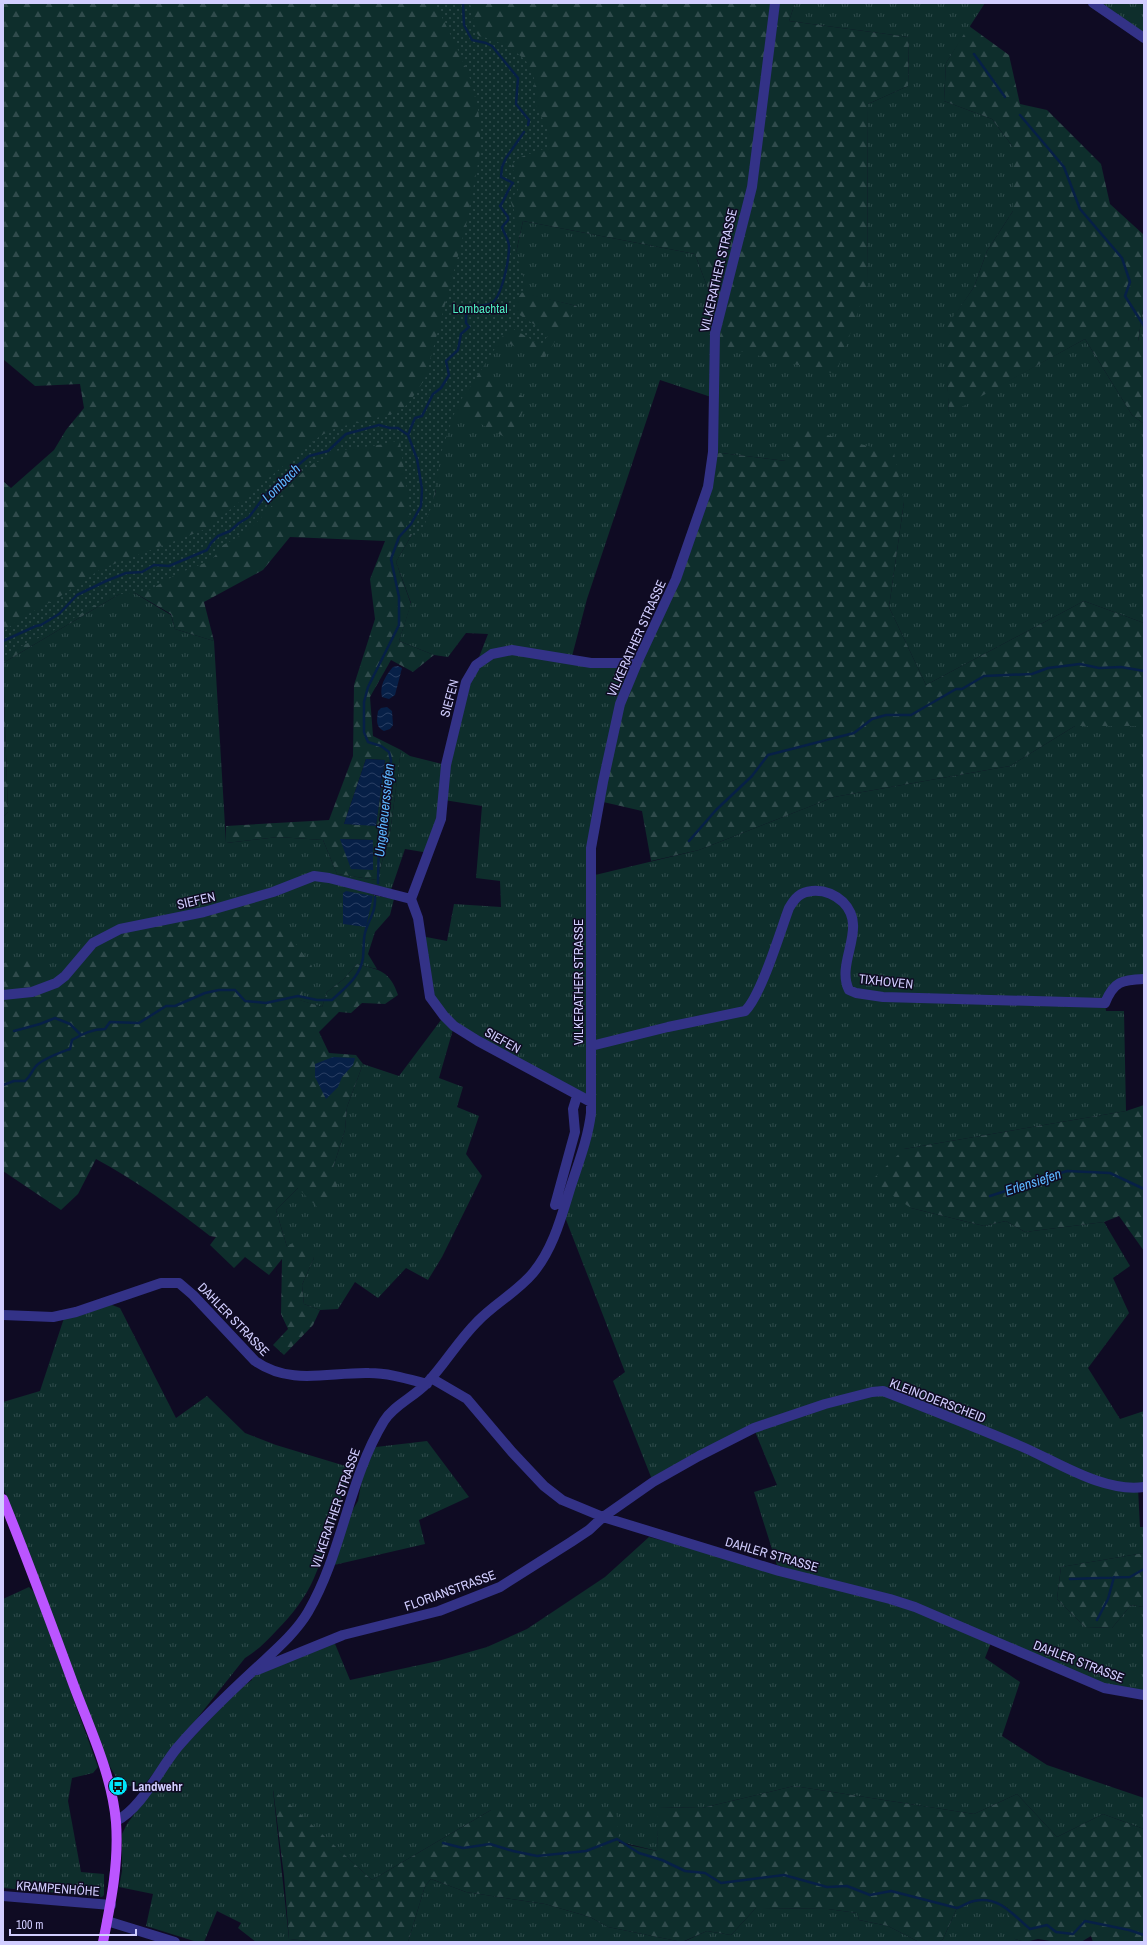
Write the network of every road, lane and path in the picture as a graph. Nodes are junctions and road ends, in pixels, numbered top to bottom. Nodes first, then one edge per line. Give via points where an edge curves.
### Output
1 (775, 3) edge
2 (1093, 3) edge
3 (1144, 38) edge
4 (636, 663) junction
5 (411, 899) junction
6 (1144, 979) edge
7 (3, 995) edge
8 (591, 1046) junction
9 (577, 1096) junction
10 (592, 1102) junction
11 (553, 1200) dead end
12 (3, 1315) edge
13 (429, 1381) junction
14 (699, 1456) joint
15 (1144, 1487) edge
16 (3, 1499) edge
17 (603, 1517) junction
18 (251, 1672) junction
19 (1144, 1695) edge
20 (116, 1821) junction
21 (3, 1896) edge
22 (111, 1905) junction
23 (107, 1921) junction
24 (103, 1942) edge
25 (175, 1942) edge

1 - 4 street, VILKERATHER STRASSE via 752,187 715,333 713,452 708,487 676,579
2 - 3 street
4 - 5 street, SIEFEN via 591,663 502,650 476,665 466,682 446,765 441,819
4 - 8 street, VILKERATHER STRASSE via 620,704 591,848
5 - 7 street, SIEFEN via 314,876 273,892 204,912 120,929 92,944 56,983 32,992
5 - 9 street, SIEFEN via 418,918 430,997 444,1016 472,1037
6 - 8 street, TIXHOVEN via 1124,980 1111,990 1105,1003 883,997 856,993 849,990 846,984 853,929 850,913 833,895 812,891 795,897 752,1005 745,1011
8 - 10 street, VILKERATHER STRASSE
9 - 10 street, SIEFEN
9 - 11 street via 573,1109 575,1132
10 - 13 street, VILKERATHER STRASSE via 588,1133 563,1212 546,1253 525,1281 475,1323
12 - 13 street, DAHLER STRASSE via 53,1317 76,1312 160,1283 179,1283 194,1295 255,1361 272,1371 285,1376 389,1374
13 - 17 street, DAHLER STRASSE via 454,1390 467,1399 544,1486 562,1500
13 - 18 street, VILKERATHER STRASSE via 389,1414 369,1448 348,1505 330,1566 307,1614 281,1644
14 - 15 street, KLEINODERSCHEID via 754,1428 826,1404 872,1392 883,1392 1005,1439 1080,1474 1125,1487
14 - 17 street, FLORIANSTRASSE via 653,1482
16 - 20 main road via 92,1732 110,1790
17 - 18 street, FLORIANSTRASSE via 589,1530 500,1587 439,1610 343,1635
17 - 19 street, DAHLER STRASSE via 779,1571 890,1599 965,1627 1104,1688
18 - 20 street, VILKERATHER STRASSE via 177,1748 130,1812
20 - 22 main road
21 - 22 street, KRAMPENHÖHE
22 - 23 main road
23 - 24 main road
23 - 25 street

